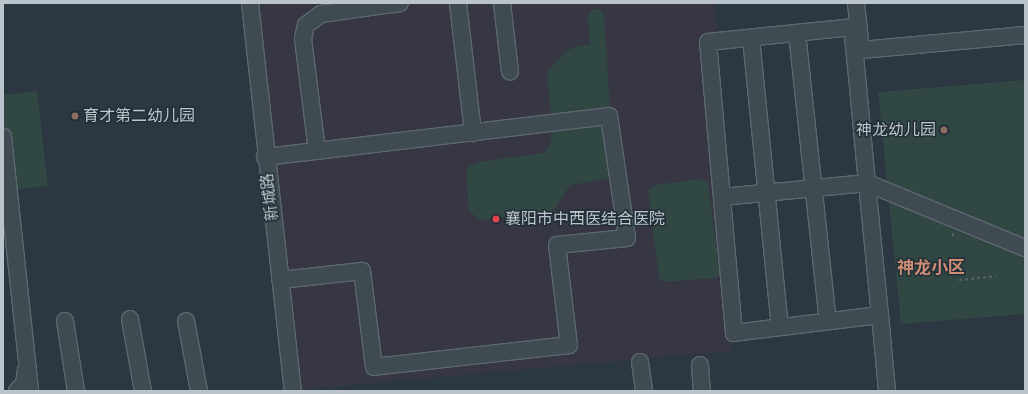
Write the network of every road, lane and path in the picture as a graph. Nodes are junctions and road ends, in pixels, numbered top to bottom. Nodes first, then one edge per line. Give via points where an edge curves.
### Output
1 (240, 3) edge
2 (250, 3) edge
3 (259, 3) edge
4 (400, 3) edge
5 (458, 3) edge
6 (502, 3) edge
7 (856, 3) edge
8 (377, 4) edge
9 (252, 23) junction
10 (797, 33) junction
11 (1025, 35) edge
12 (751, 38) junction
13 (510, 72) dead end
14 (473, 133) junction
15 (3, 137) edge
16 (317, 151) junction
17 (265, 157) junction
18 (867, 184) junction
19 (814, 189) junction
20 (767, 193) junction
21 (722, 197) junction
22 (1025, 248) edge
23 (996, 276) dead end
24 (280, 280) junction
25 (959, 280) dead end
26 (880, 315) junction
27 (130, 319) dead end
28 (65, 321) dead end
29 (186, 321) dead end
30 (828, 321) junction
31 (780, 327) junction
32 (27, 362) junction
33 (640, 362) dead end
34 (700, 365) dead end
35 (17, 391) edge
36 (30, 391) edge
37 (76, 391) edge
38 (143, 391) edge
39 (199, 391) edge
40 (294, 391) edge
41 (644, 391) edge
42 (702, 391) edge
43 (887, 391) edge

1 - 9 street
2 - 9 street, 新城路
3 - 9 street
4 - 8 street
5 - 14 street
6 - 13 street
7 - 11 street via 861,50
8 - 16 street via 321,14 306,25 303,39
9 - 17 street, 新城路
10 - 12 street
10 - 18 street via 852,27
10 - 19 street
12 - 20 street
12 - 21 street via 708,42
14 - 16 street
14 - 24 street via 609,116 627,238 557,245 569,345 374,367 362,271
15 - 32 street
16 - 17 street
17 - 24 street, 新城路
18 - 19 street
18 - 22 street
18 - 26 street
19 - 20 street
19 - 30 street
20 - 21 street
20 - 31 street
21 - 31 street via 734,333
23 - 25 path
24 - 40 street, 新城路
26 - 30 street
26 - 43 street
27 - 38 street
28 - 37 street
29 - 39 street
30 - 31 street
32 - 35 street via 24,384
32 - 36 street
33 - 41 street
34 - 42 street

